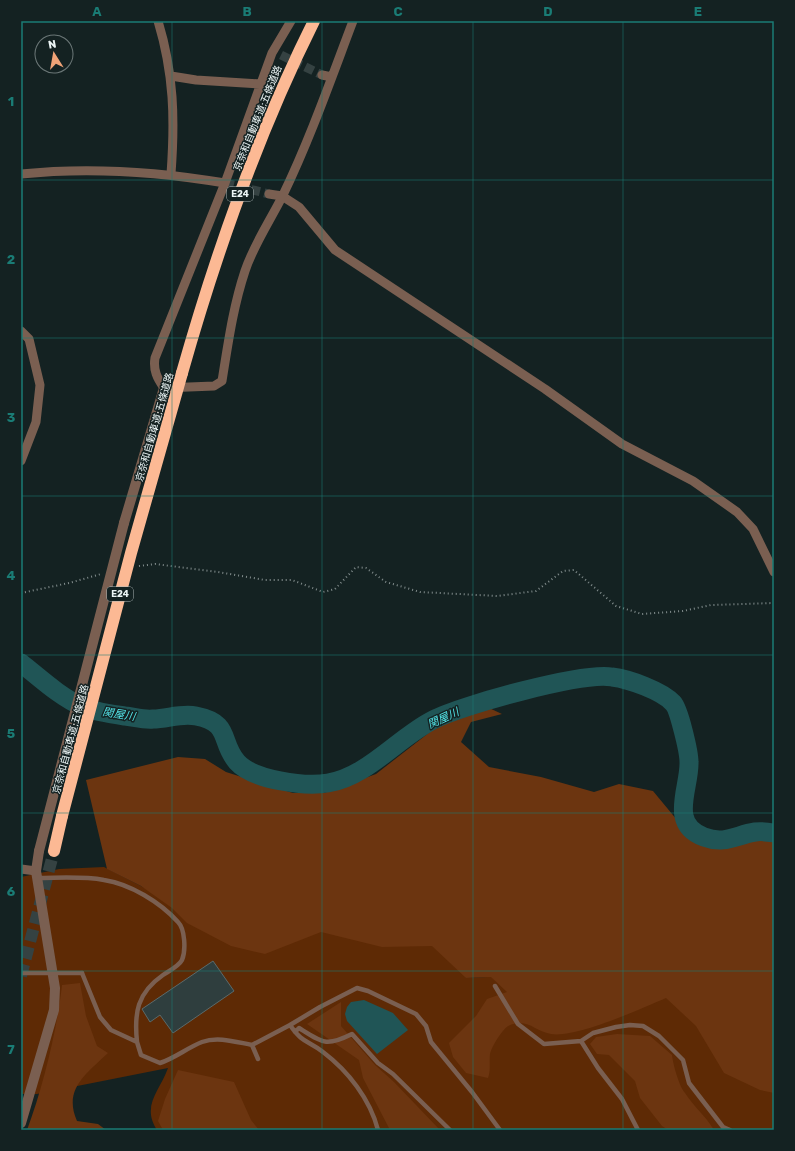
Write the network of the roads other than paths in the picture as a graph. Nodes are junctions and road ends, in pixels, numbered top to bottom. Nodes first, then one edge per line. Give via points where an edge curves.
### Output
1 (158, 21) edge
2 (291, 21) edge
3 (314, 21) edge
4 (354, 21) edge
5 (322, 75) tunnel mouth
6 (171, 76) junction
7 (332, 77) junction
8 (260, 84) junction
9 (21, 174) edge
10 (171, 174) junction
11 (225, 182) junction
12 (269, 194) tunnel mouth
13 (282, 196) junction
14 (21, 331) edge
15 (164, 388) junction
16 (21, 461) edge
17 (774, 572) edge
18 (54, 851) tunnel mouth
19 (21, 869) edge
20 (36, 874) junction
21 (21, 973) edge
22 (495, 986) dead end
23 (290, 1025) junction
24 (295, 1032) junction
25 (581, 1041) junction
26 (137, 1042) junction
27 (252, 1045) junction
28 (258, 1059) dead end
29 (21, 1123) edge
30 (378, 1130) edge
31 (450, 1130) edge
32 (500, 1130) edge
33 (638, 1130) edge
34 (730, 1130) edge

1 - 6 street
2 - 8 street via 277,54
3 - 18 highway, 京奈和自動車道;五條道路 / E24, bridge via 289,71 255,153 201,306 136,538
4 - 7 street
5 - 7 street
6 - 8 street
6 - 10 street via 175,130
7 - 13 street
8 - 11 street
9 - 10 street via 49,171
10 - 11 street
11 - 15 street via 155,358 156,378
12 - 13 street
13 - 15 street via 259,238 245,272 236,303 222,381 214,386
13 - 17 street via 298,207 334,250 545,389 622,444 693,481 737,512 753,529
14 - 16 street via 29,340 40,385 36,422
15 - 20 street, bridge via 124,523 39,851
19 - 20 street
20 - 26 lane via 113,882 141,893 179,922 184,949 181,961 152,983 144,993 136,1015
20 - 29 street via 55,988 54,1010
21 - 26 lane, bridge via 82,973 100,1017 111,1030
22 - 25 lane via 518,1024 544,1044
23 - 24 lane
23 - 27 lane
23 - 32 lane via 357,988 416,1014 426,1026 431,1042
24 - 30 lane via 299,1038 323,1052 348,1075 370,1109
24 - 31 lane via 299,1028 323,1042 335,1042 352,1034 378,1063 393,1074
25 - 33 lane via 622,1098
25 - 34 lane via 593,1034 616,1027 643,1026 659,1036 683,1060 689,1082 724,1127
26 - 27 lane via 141,1055 160,1063 173,1059 203,1042 226,1039
27 - 28 lane

